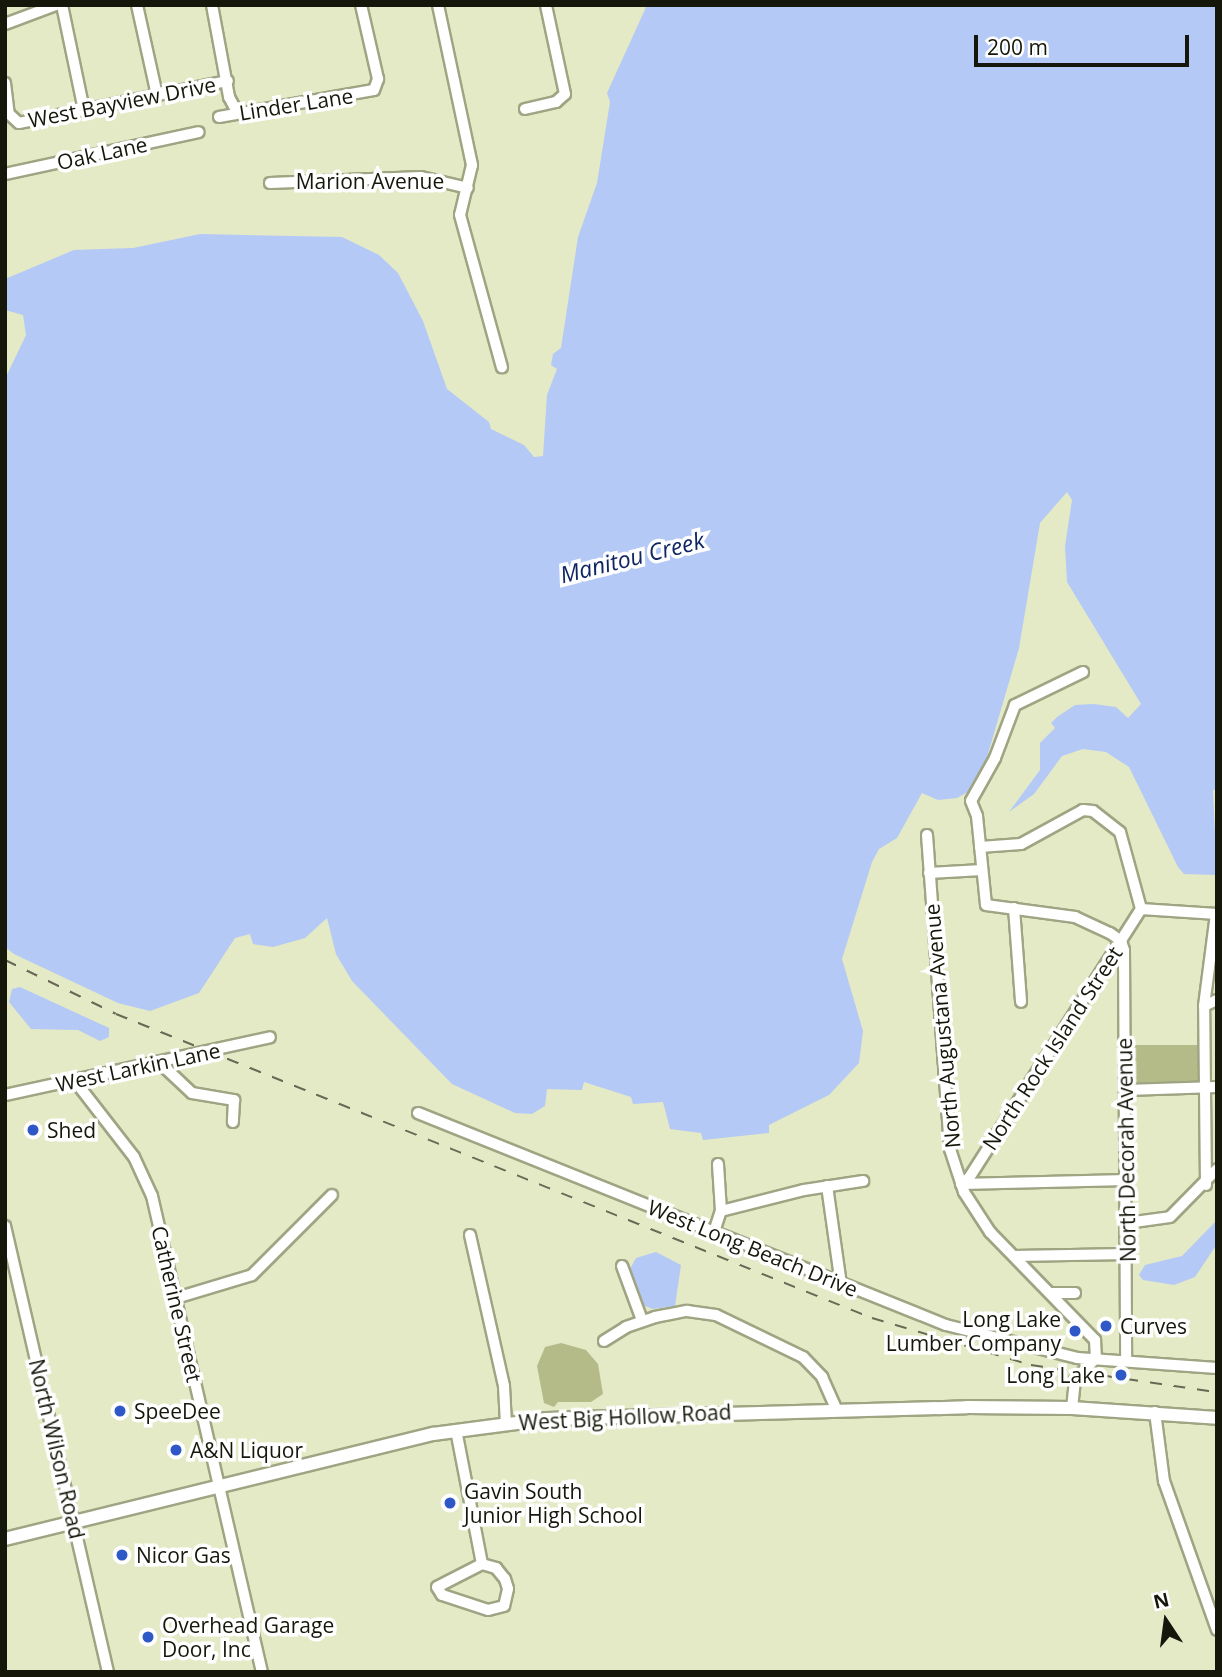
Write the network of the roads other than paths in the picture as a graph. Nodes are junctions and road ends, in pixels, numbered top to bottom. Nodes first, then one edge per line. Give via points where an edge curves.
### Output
1 (56, 5) edge
2 (62, 5) edge
3 (137, 5) edge
4 (212, 5) edge
5 (360, 5) edge
6 (438, 5) edge
7 (546, 5) edge
8 (5, 24) edge
9 (228, 81) junction
10 (5, 84) edge
11 (157, 95) junction
12 (525, 109) dead end
13 (84, 110) junction
14 (237, 112) junction
15 (219, 117) dead end
16 (199, 132) dead end
17 (5, 174) edge
18 (270, 183) dead end
19 (468, 188) junction
20 (502, 367) dead end
21 (1083, 672) dead end
22 (927, 835) dead end
23 (980, 847) junction
24 (982, 870) junction
25 (929, 873) junction
26 (1014, 908) junction
27 (1141, 909) junction
28 (1216, 914) edge
29 (1121, 941) junction
30 (1217, 1000) edge
31 (1021, 1002) dead end
32 (1204, 1006) junction
33 (270, 1037) dead end
34 (159, 1062) junction
35 (75, 1081) junction
36 (1217, 1087) edge
37 (1205, 1089) junction
38 (1126, 1090) junction
39 (5, 1095) edge
40 (418, 1113) dead end
41 (233, 1122) dead end
42 (718, 1164) dead end
43 (1217, 1169) edge
44 (1127, 1180) junction
45 (863, 1181) dead end
46 (961, 1184) junction
47 (1206, 1185) junction
48 (827, 1186) junction
49 (332, 1195) dead end
50 (721, 1211) junction
51 (1127, 1223) junction
52 (5, 1226) edge
53 (714, 1232) junction
54 (470, 1235) dead end
55 (1127, 1254) junction
56 (1014, 1256) junction
57 (622, 1266) dead end
58 (841, 1284) junction
59 (1053, 1293) junction
60 (1075, 1293) dead end
61 (176, 1298) junction
62 (642, 1320) junction
63 (604, 1341) dead end
64 (1096, 1358) junction
65 (1126, 1360) junction
66 (1217, 1368) edge
67 (1072, 1408) junction
68 (837, 1410) junction
69 (1154, 1412) junction
70 (1217, 1418) edge
71 (506, 1423) junction
72 (456, 1430) junction
73 (219, 1486) junction
74 (74, 1522) junction
75 (5, 1539) edge
76 (482, 1564) junction
77 (1217, 1629) edge
78 (108, 1672) edge
79 (262, 1672) edge

1 - 8 street
2 - 13 street
3 - 11 street
4 - 9 street
5 - 14 street, Linder Lane via 379,85 374,90 253,114
6 - 19 street via 472,165
7 - 12 street via 565,97
9 - 11 street, West Bayview Drive
9 - 14 street
10 - 13 street, West Bayview Drive via 9,114 19,123
11 - 13 street, West Bayview Drive
14 - 15 street, Linder Lane
16 - 17 street, Oak Lane
18 - 19 street, Marion Avenue via 421,177
19 - 20 street via 460,215
21 - 23 street via 1023,698 1011,710 995,758 971,796
22 - 25 street, North Augustana Avenue
23 - 24 street
23 - 27 street via 1021,844 1083,810 1093,811 1120,832
24 - 25 street
24 - 26 street via 986,905
25 - 46 street, North Augustana Avenue via 947,1124
26 - 29 street via 1075,918
26 - 31 street
27 - 28 street
27 - 29 street, North Rock Island Street
28 - 32 street
29 - 38 street, North Decorah Avenue
29 - 46 street, North Rock Island Street
30 - 32 street
32 - 37 street
33 - 34 street, West Larkin Lane
34 - 35 street, West Larkin Lane
34 - 41 street via 192,1093 234,1100
35 - 39 street, West Larkin Lane
35 - 61 street, Catherine Street via 147,1178
36 - 37 street
37 - 38 street
37 - 47 street
38 - 44 street, North Decorah Avenue
40 - 53 street, West Long Beach Drive
42 - 50 street
43 - 47 street
44 - 46 street
44 - 51 street, North Decorah Avenue
45 - 48 street
46 - 56 street, North Augustana Avenue via 990,1232
47 - 51 street via 1170,1217
48 - 50 street
48 - 58 street
49 - 61 street via 252,1275
50 - 53 street
51 - 55 street, North Decorah Avenue
52 - 74 street, North Wilson Road
53 - 58 street, West Long Beach Drive
54 - 71 street via 504,1386
55 - 56 street
55 - 65 street, North Decorah Avenue
56 - 59 street, North Augustana Avenue
57 - 62 street
58 - 64 street, West Long Beach Drive via 984,1336 1077,1358
59 - 60 street
59 - 64 street, North Augustana Avenue via 1091,1334
61 - 73 street, Catherine Street
62 - 63 street
62 - 68 street via 702,1312 771,1338 813,1366
64 - 65 street, West Long Beach Drive
64 - 67 street via 1075,1380
65 - 66 street, West Long Beach Drive
67 - 68 main road, West Big Hollow Road
67 - 69 main road, West Big Hollow Road
68 - 71 main road, West Big Hollow Road via 588,1415
69 - 70 main road, West Big Hollow Road
69 - 77 street via 1164,1481
71 - 72 main road, West Big Hollow Road
72 - 73 main road, West Big Hollow Road
72 - 76 street
73 - 74 main road, West Big Hollow Road
73 - 79 street, Catherine Street
74 - 75 main road, West Big Hollow Road
74 - 78 street, North Wilson Road
76 - 76 street via 496,1568 505,1579 509,1589 504,1606 488,1610 456,1602 436,1587

